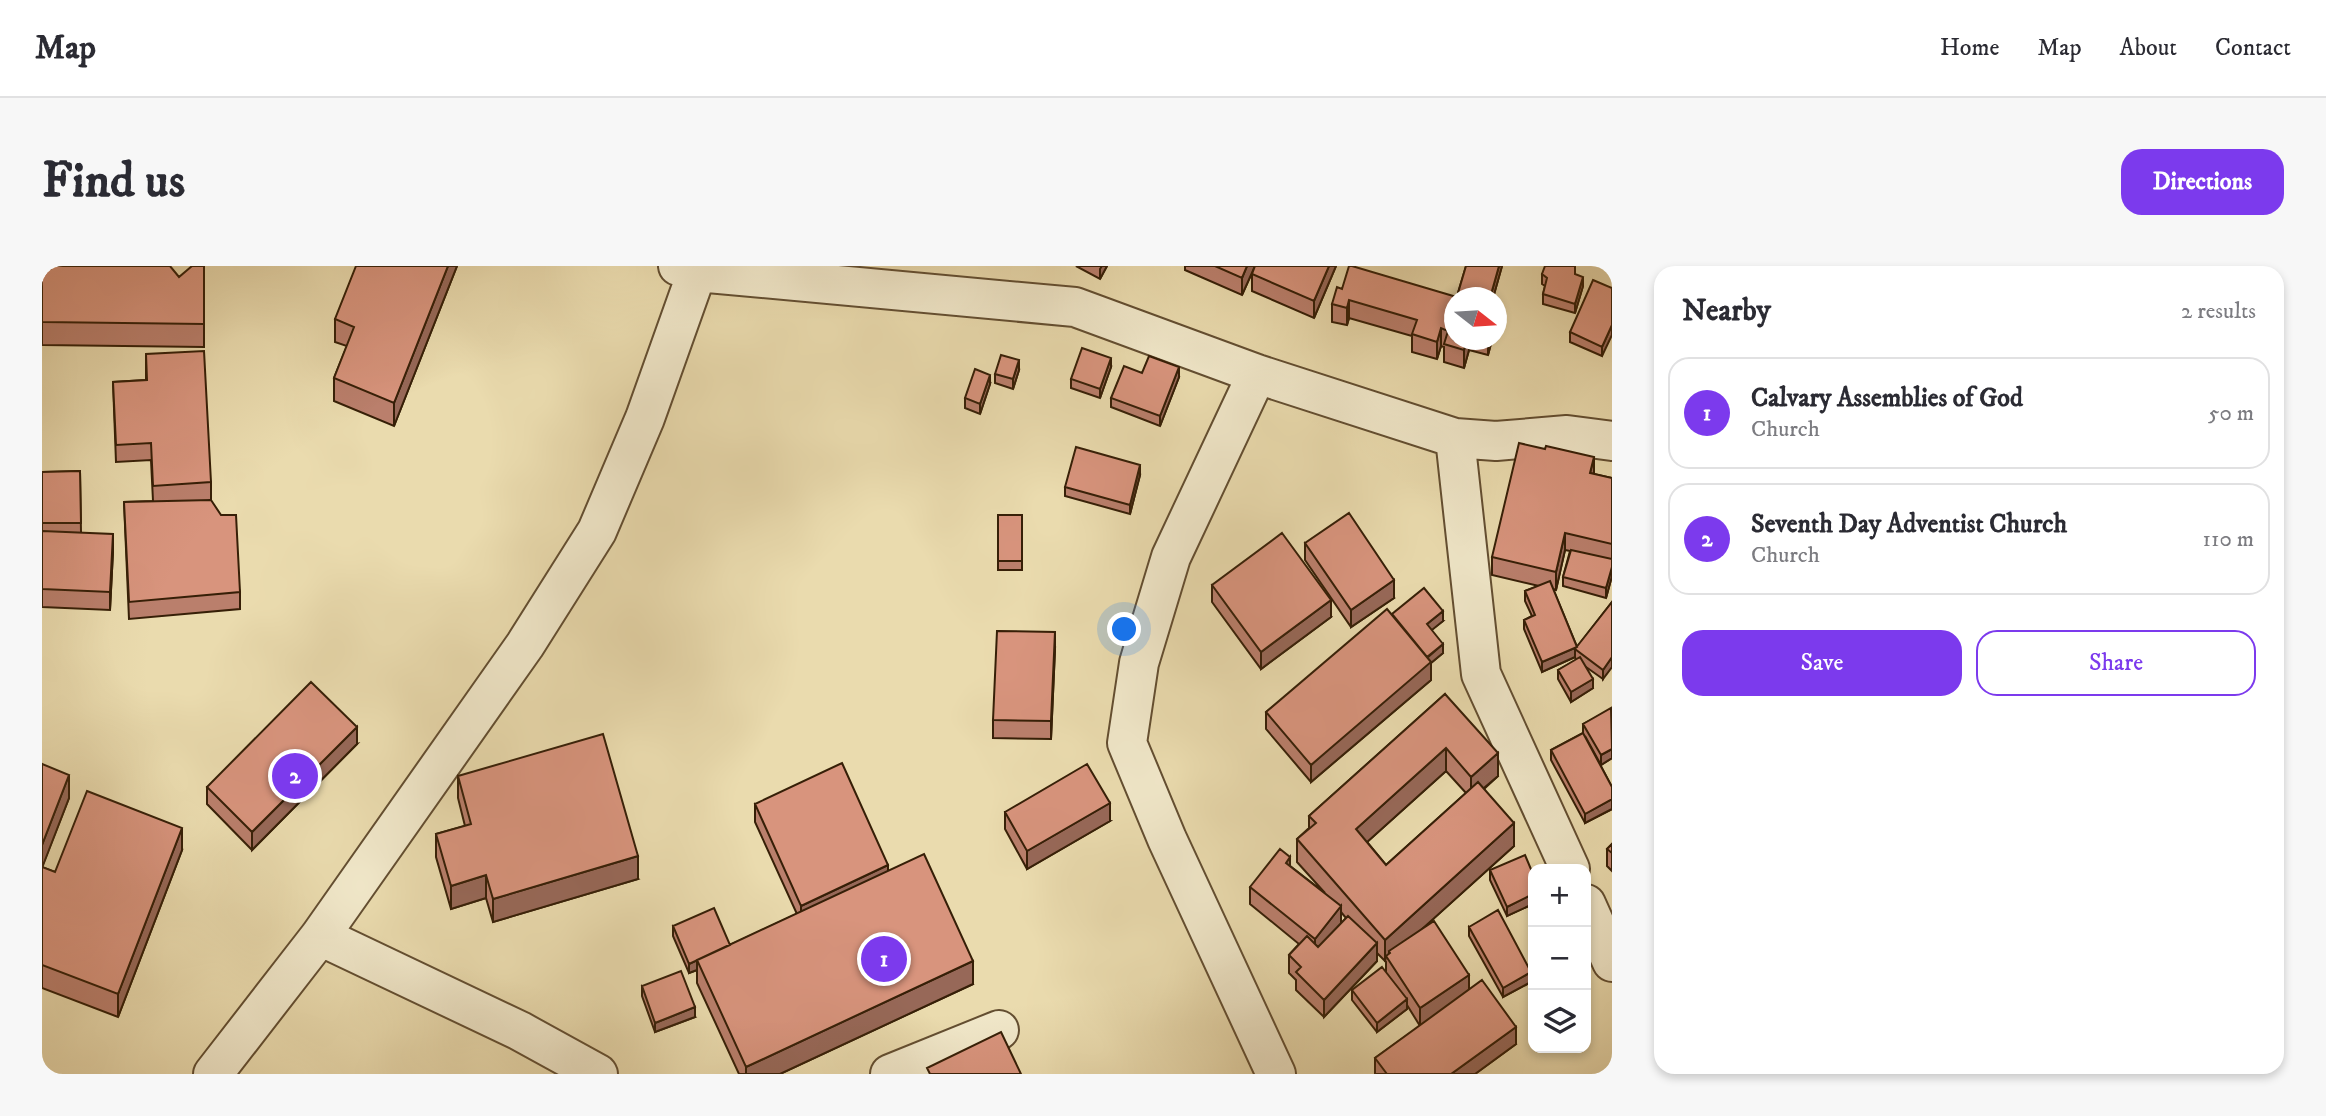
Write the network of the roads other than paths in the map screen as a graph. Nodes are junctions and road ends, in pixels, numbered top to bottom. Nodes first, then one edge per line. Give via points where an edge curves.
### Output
1 (688, 269) edge
2 (1257, 374) junction
3 (1455, 438) junction
4 (1612, 440) edge
5 (1568, 864) edge
6 (1591, 915) edge
7 (320, 936) junction
8 (1612, 962) edge
9 (999, 1030) edge
10 (213, 1074) edge
11 (598, 1074) edge
12 (890, 1074) edge
13 (1276, 1074) edge

1 - 2 street via 1075,307
1 - 7 street via 645,418 597,531 525,645
2 - 3 street
2 - 13 street via 1171,557 1139,663 1127,743
3 - 4 street via 1496,441 1567,435
3 - 5 street via 1481,674
6 - 8 street
7 - 10 street
7 - 11 street via 520,1031
9 - 12 street

